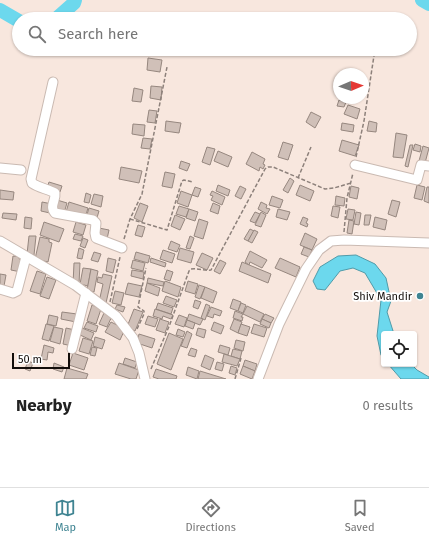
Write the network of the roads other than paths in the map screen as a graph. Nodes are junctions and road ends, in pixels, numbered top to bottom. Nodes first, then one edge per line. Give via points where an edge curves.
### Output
1 (53, 82) dead end
2 (355, 165) road end
3 (429, 166) edge
4 (0, 168) edge
5 (21, 170) dead end
6 (0, 241) edge
7 (429, 243) edge
8 (122, 248) road end
9 (26, 257) junction
10 (0, 289) edge
11 (86, 293) junction
12 (72, 350) dead end
13 (147, 376) edge
14 (258, 379) edge

1 - 8 street via 32,183 55,193 52,206 55,213 93,220 96,223 96,238
2 - 3 street via 417,180 421,165
4 - 5 street
6 - 9 street
7 - 14 street via 344,240 331,242 319,250 306,269 279,324
9 - 10 street via 17,291 13,293
9 - 11 street
11 - 12 street
11 - 13 street via 116,316 133,338

